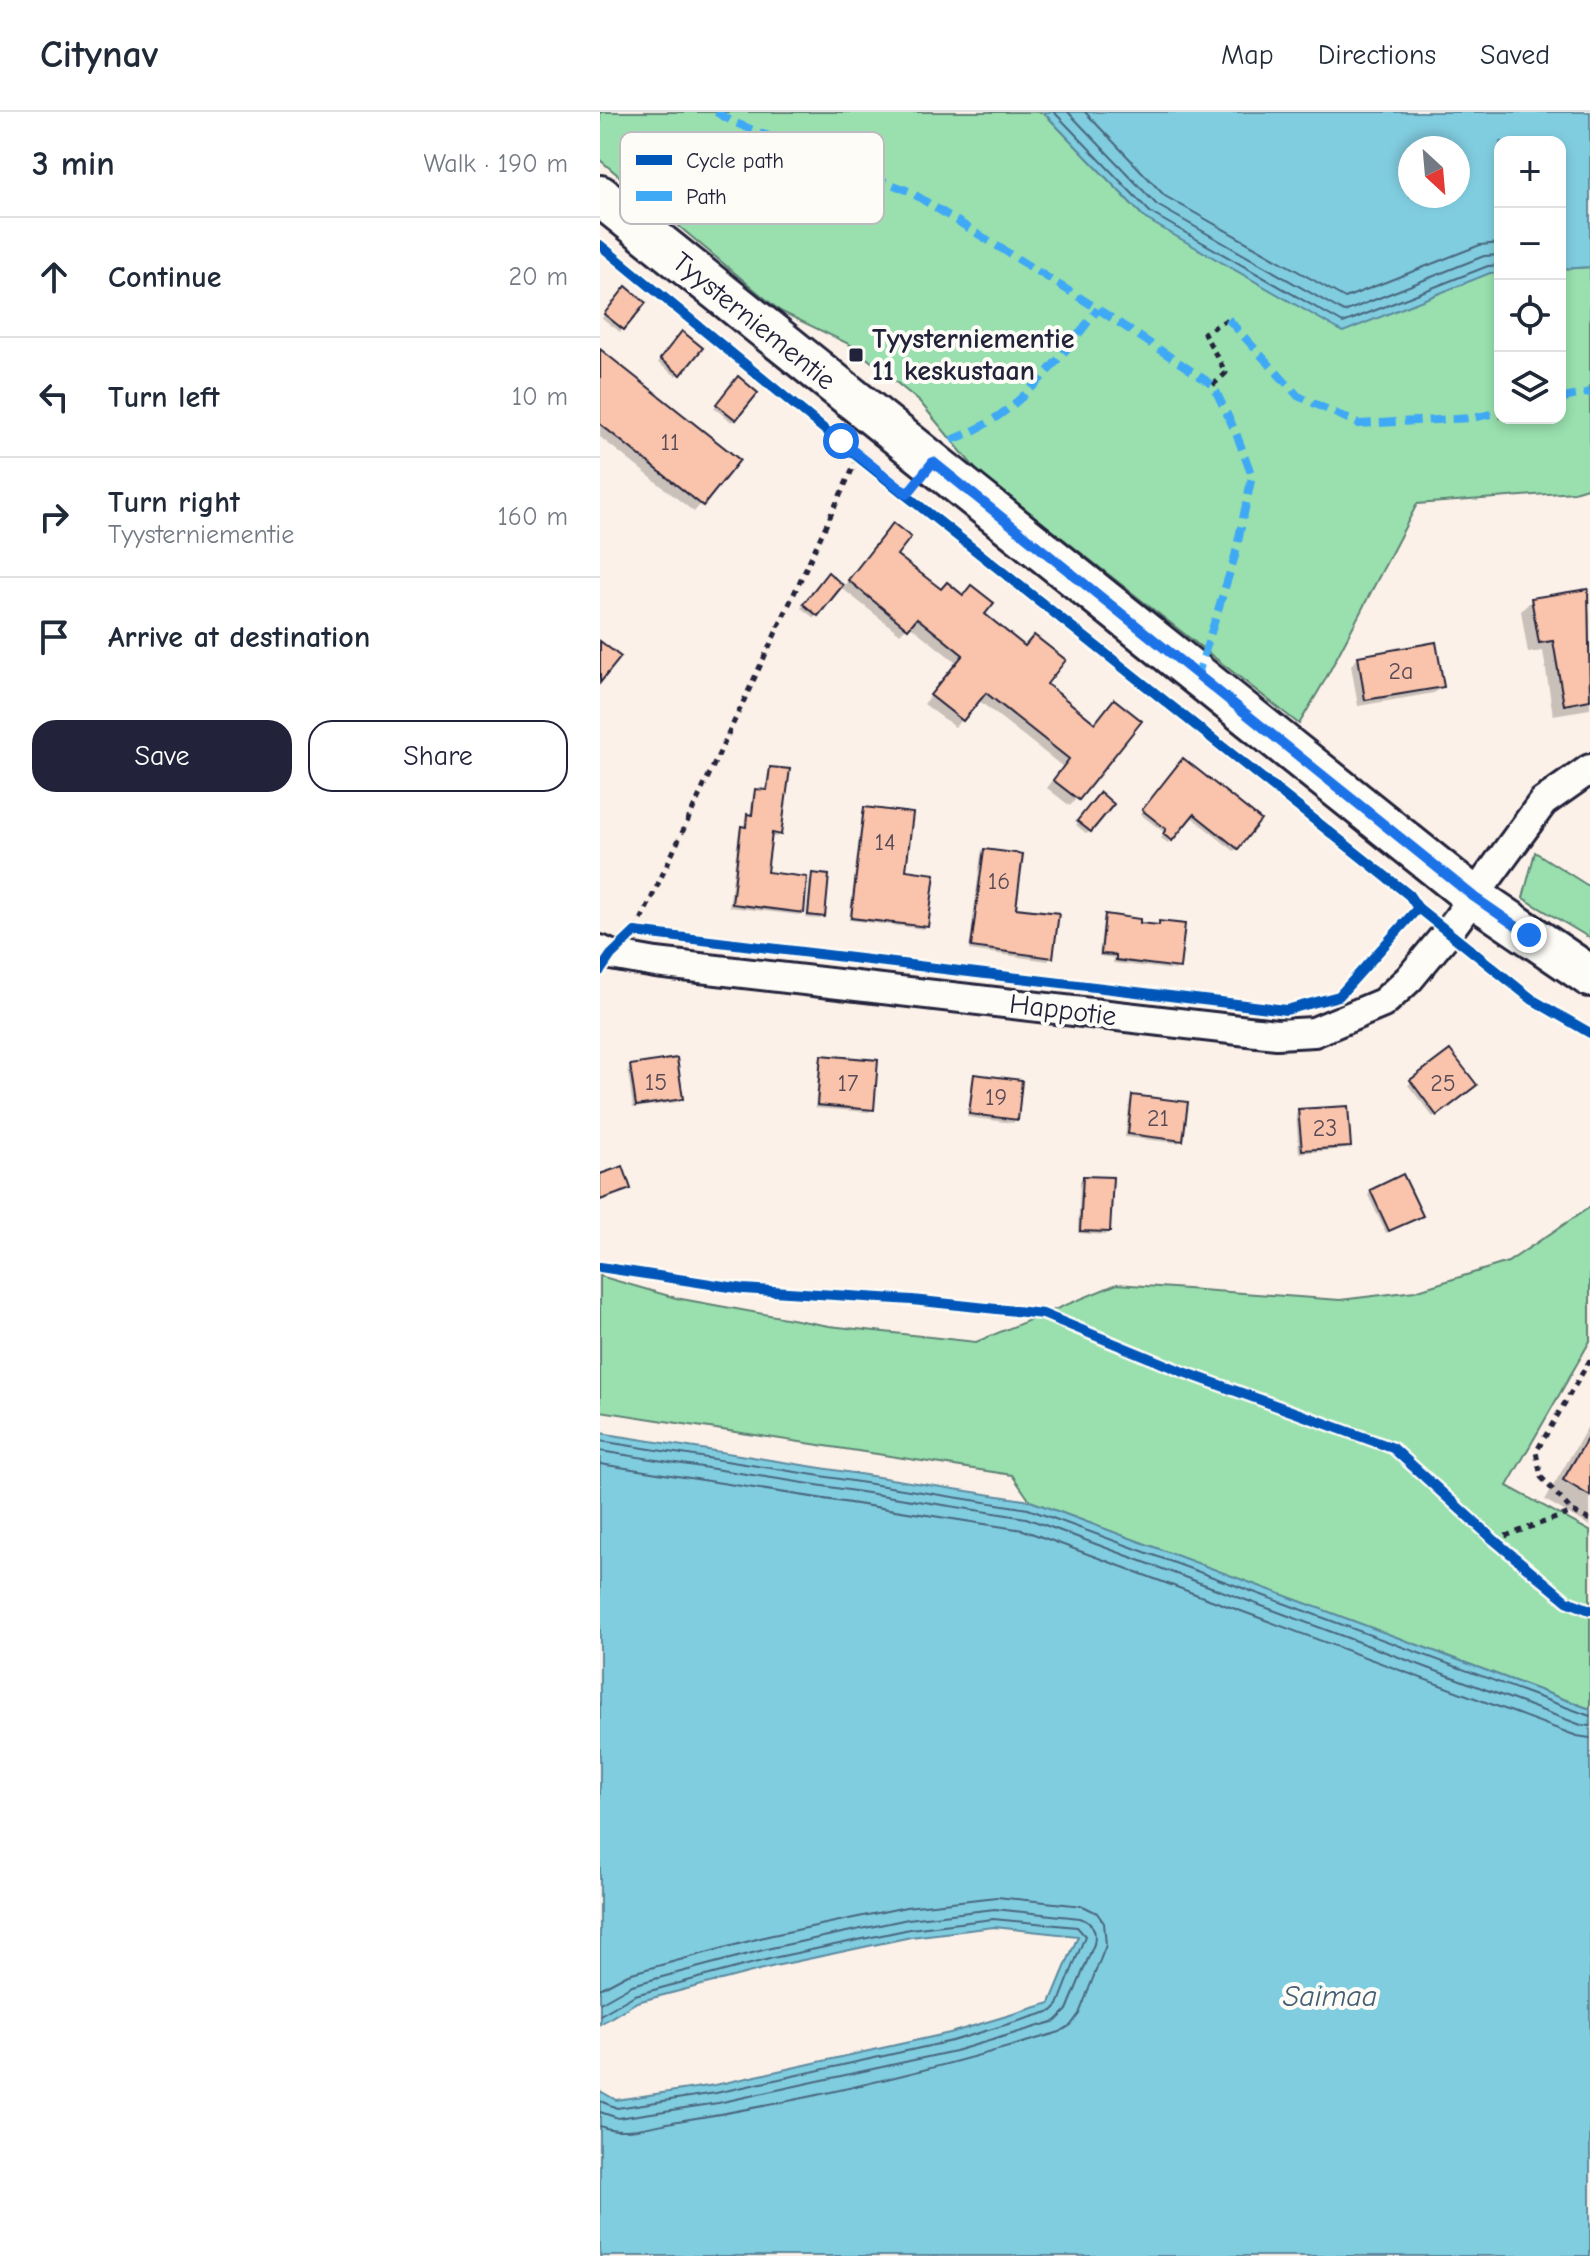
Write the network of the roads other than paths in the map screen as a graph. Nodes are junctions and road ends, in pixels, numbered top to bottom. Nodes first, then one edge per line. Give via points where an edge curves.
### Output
1 (600, 196) edge
2 (620, 212) edge
3 (635, 224) edge
4 (1590, 769) edge
5 (1474, 897) junction
6 (606, 952) edge
7 (1590, 976) edge

1 - 2 street, Tyysterniementie
3 - 5 street, Tyysterniementie
4 - 5 street, Happotie via 1543,802
5 - 6 street, Happotie via 1409,979 1383,1003 1314,1032 1248,1031 656,963
5 - 7 street, Tyysterniementie

